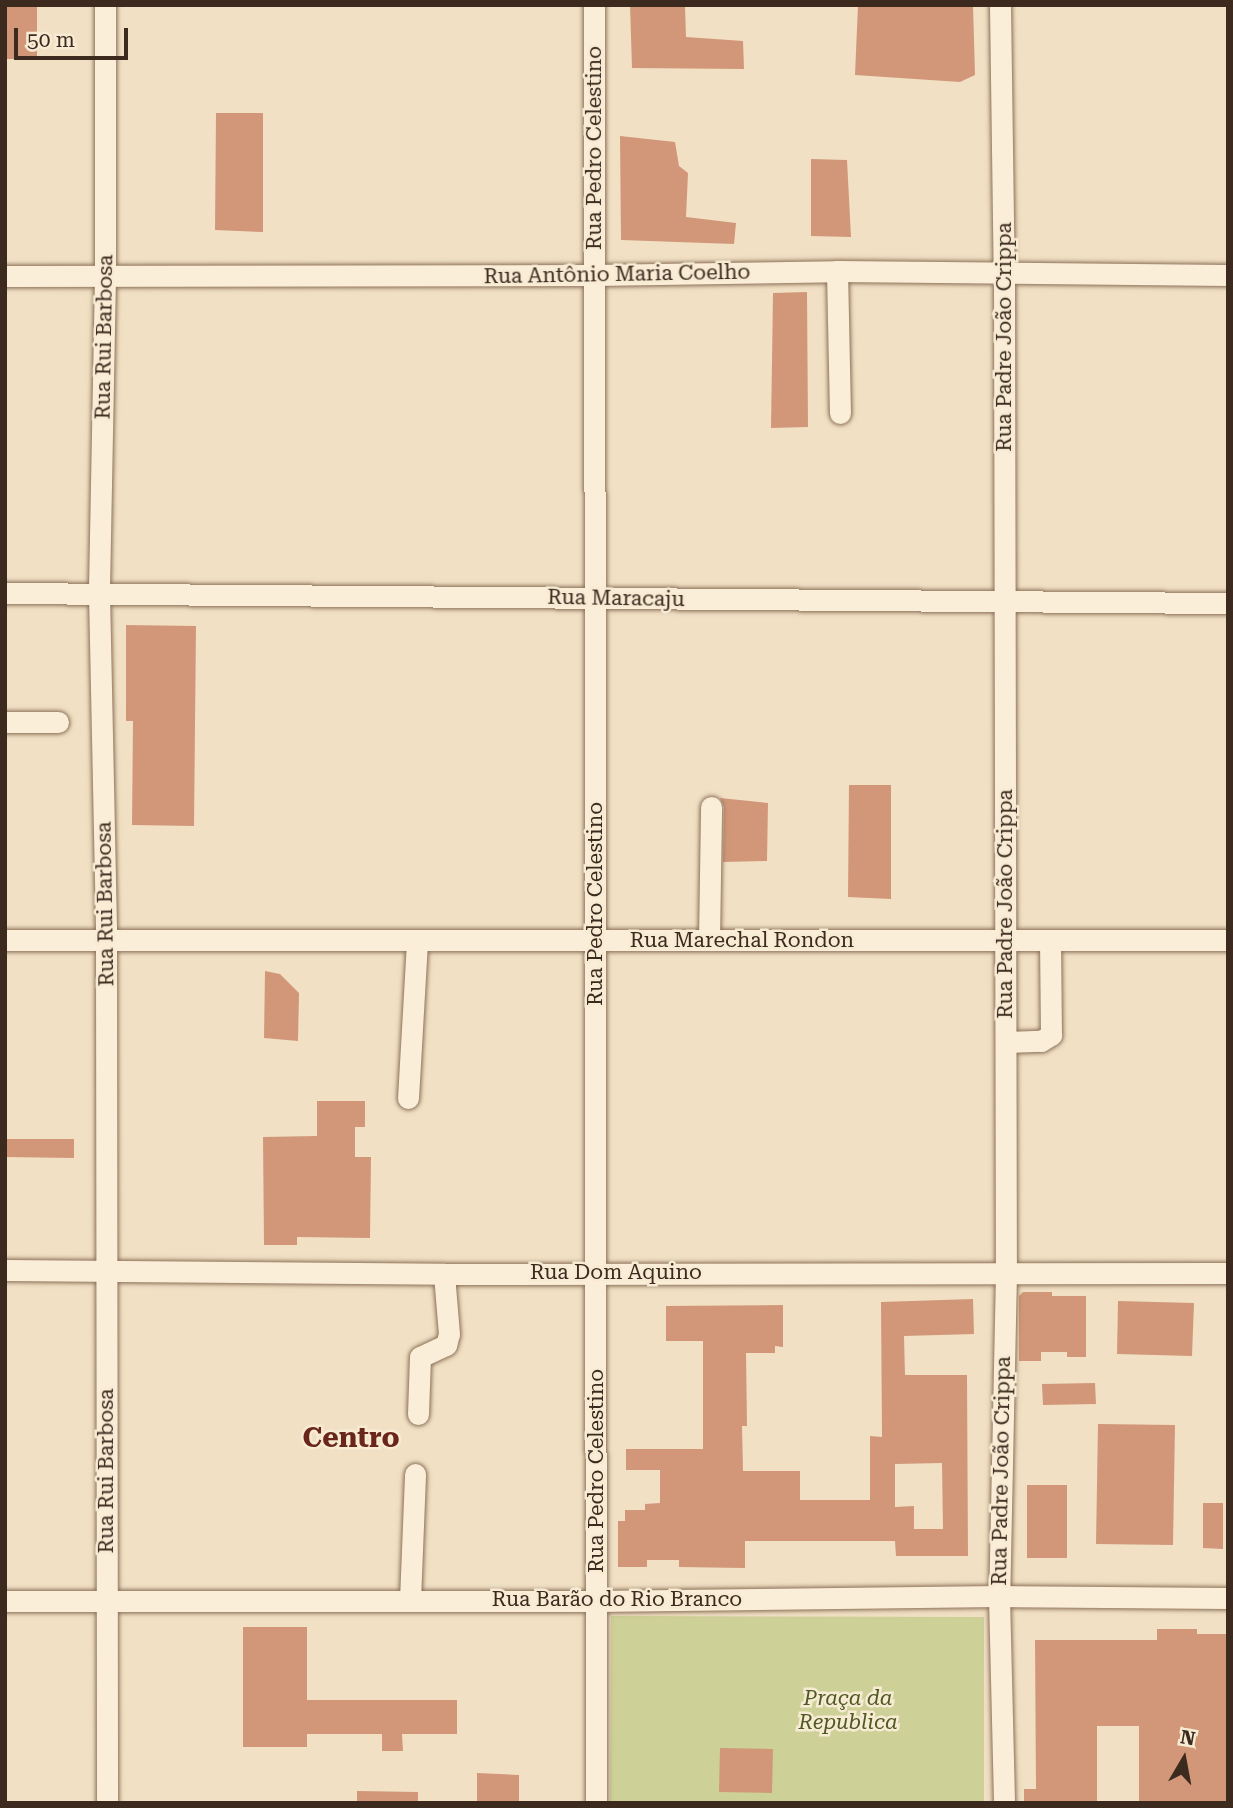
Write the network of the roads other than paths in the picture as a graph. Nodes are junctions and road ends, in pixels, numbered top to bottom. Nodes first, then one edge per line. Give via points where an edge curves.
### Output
1 (105, 5) edge
2 (594, 5) edge
3 (1000, 5) edge
4 (836, 271) junction
5 (105, 275) junction
6 (594, 275) junction
7 (1004, 275) junction
8 (1228, 275) edge
9 (5, 276) edge
10 (840, 412) dead end
11 (5, 593) edge
12 (99, 593) junction
13 (595, 598) junction
14 (1005, 603) junction
15 (1228, 603) edge
16 (5, 722) edge
17 (58, 722) dead end
18 (711, 807) dead end
19 (5, 940) edge
20 (106, 940) junction
21 (417, 940) junction
22 (595, 940) junction
23 (709, 940) junction
24 (1005, 940) junction
25 (1050, 940) junction
26 (1228, 940) edge
27 (1006, 1042) junction
28 (408, 1098) dead end
29 (5, 1270) edge
30 (106, 1271) junction
31 (596, 1272) junction
32 (1006, 1272) junction
33 (444, 1273) junction
34 (1228, 1273) edge
35 (418, 1414) dead end
36 (415, 1474) dead end
37 (999, 1596) junction
38 (1228, 1598) edge
39 (410, 1600) junction
40 (5, 1601) edge
41 (107, 1601) junction
42 (596, 1601) junction
43 (107, 1803) edge
44 (596, 1803) edge
45 (1004, 1803) edge

1 - 5 street, Rua Rui Barbosa
2 - 6 street, Rua Pedro Celestino
3 - 7 street, Rua Padre João Crippa
4 - 6 street, Rua Antônio Maria Coelho
4 - 7 street, Rua Antônio Maria Coelho
4 - 10 street
5 - 6 street, Rua Antônio Maria Coelho
5 - 9 street, Rua Antônio Maria Coelho
5 - 12 street, Rua Rui Barbosa
6 - 13 street, Rua Pedro Celestino
7 - 8 street, Rua Antônio Maria Coelho
7 - 14 street, Rua Padre João Crippa
11 - 12 street, Rua Maracaju
12 - 13 street, Rua Maracaju
12 - 20 street, Rua Rui Barbosa
13 - 14 street, Rua Maracaju
13 - 22 street, Rua Pedro Celestino
14 - 15 street, Rua Maracaju
14 - 24 street, Rua Padre João Crippa
16 - 17 street
18 - 23 street
19 - 20 street, Rua Marechal Rondon
20 - 21 street, Rua Marechal Rondon
20 - 30 street, Rua Rui Barbosa
21 - 22 street, Rua Marechal Rondon
21 - 28 street
22 - 23 street, Rua Marechal Rondon
22 - 31 street, Rua Pedro Celestino
23 - 24 street, Rua Marechal Rondon
24 - 25 street, Rua Marechal Rondon
24 - 27 street, Rua Padre João Crippa
25 - 26 street, Rua Marechal Rondon
25 - 27 street via 1051,1035 1041,1041
27 - 32 street, Rua Padre João Crippa
29 - 30 street, Rua Dom Aquino
30 - 33 street, Rua Dom Aquino
30 - 41 street, Rua Rui Barbosa
31 - 32 street, Rua Dom Aquino
31 - 33 street, Rua Dom Aquino
31 - 42 street, Rua Pedro Celestino
32 - 34 street, Rua Dom Aquino
32 - 37 street, Rua Padre João Crippa
33 - 35 street via 449,1334 446,1345 420,1357
36 - 39 street
37 - 38 street, Rua Barão do Rio Branco
37 - 42 street, Rua Barão do Rio Branco
37 - 45 street, Rua Padre João Crippa
39 - 41 street, Rua Barão do Rio Branco
39 - 42 street, Rua Barão do Rio Branco
40 - 41 street, Rua Barão do Rio Branco
41 - 43 street, Rua Rui Barbosa
42 - 44 street, Rua Pedro Celestino

